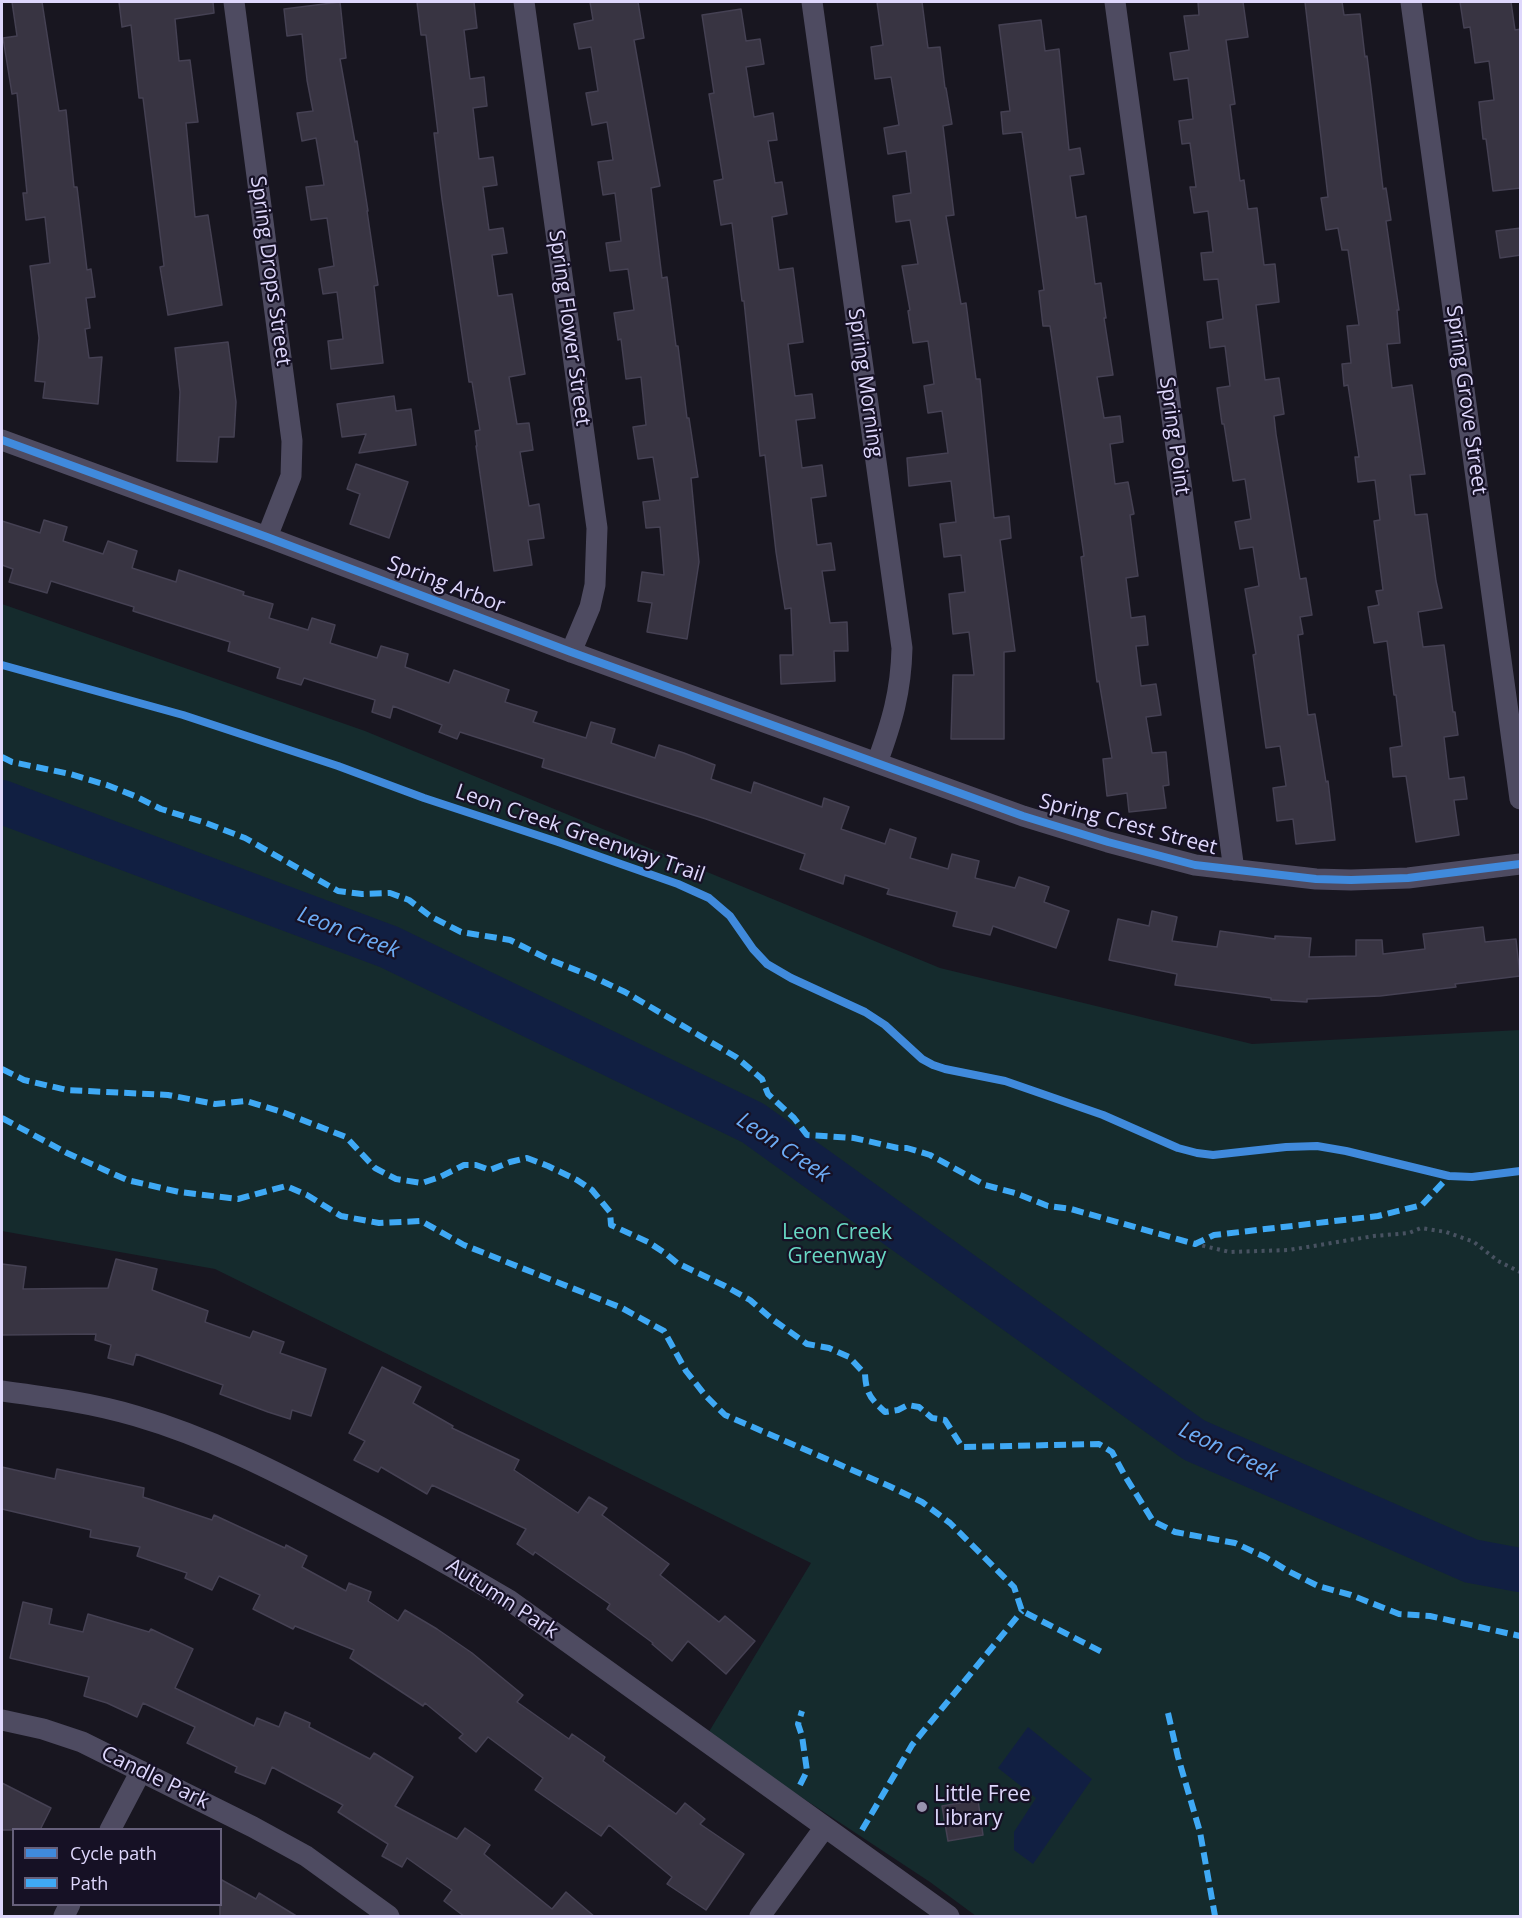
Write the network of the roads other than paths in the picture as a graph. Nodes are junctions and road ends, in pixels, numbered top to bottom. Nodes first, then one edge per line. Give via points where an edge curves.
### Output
1 (234, 2) edge
2 (524, 2) edge
3 (812, 2) edge
4 (1115, 2) edge
5 (1411, 2) edge
6 (2, 440) edge
7 (267, 537) junction
8 (571, 652) junction
9 (877, 763) junction
10 (1521, 800) edge
11 (1521, 864) edge
12 (1234, 870) junction
13 (2, 1391) edge
14 (2, 1720) edge
15 (141, 1771) junction
16 (825, 1827) junction
17 (111, 1828) edge
18 (389, 1917) edge
19 (760, 1917) edge
20 (949, 1917) edge

1 - 7 street, Spring Drops Street via 292,441 291,476
2 - 8 street, Spring Flower Street via 597,528 595,585
3 - 9 street, Spring Morning via 902,648 899,694
4 - 12 street, Spring Point
5 - 10 street, Spring Grove Street
6 - 7 street, Spring Arbor
7 - 8 street, Spring Arbor
8 - 9 street, Spring Arbor
9 - 12 street, Spring Crest Street via 1108,842 1195,865
11 - 12 street, Spring Crest Street via 1408,878 1351,880
13 - 16 street, Autumn Park via 135,1415 206,1440 439,1558 509,1600
14 - 15 street, Candle Park via 82,1742
15 - 17 street
15 - 18 street, Candle Park via 306,1856
16 - 19 street
16 - 20 street, Autumn Park

